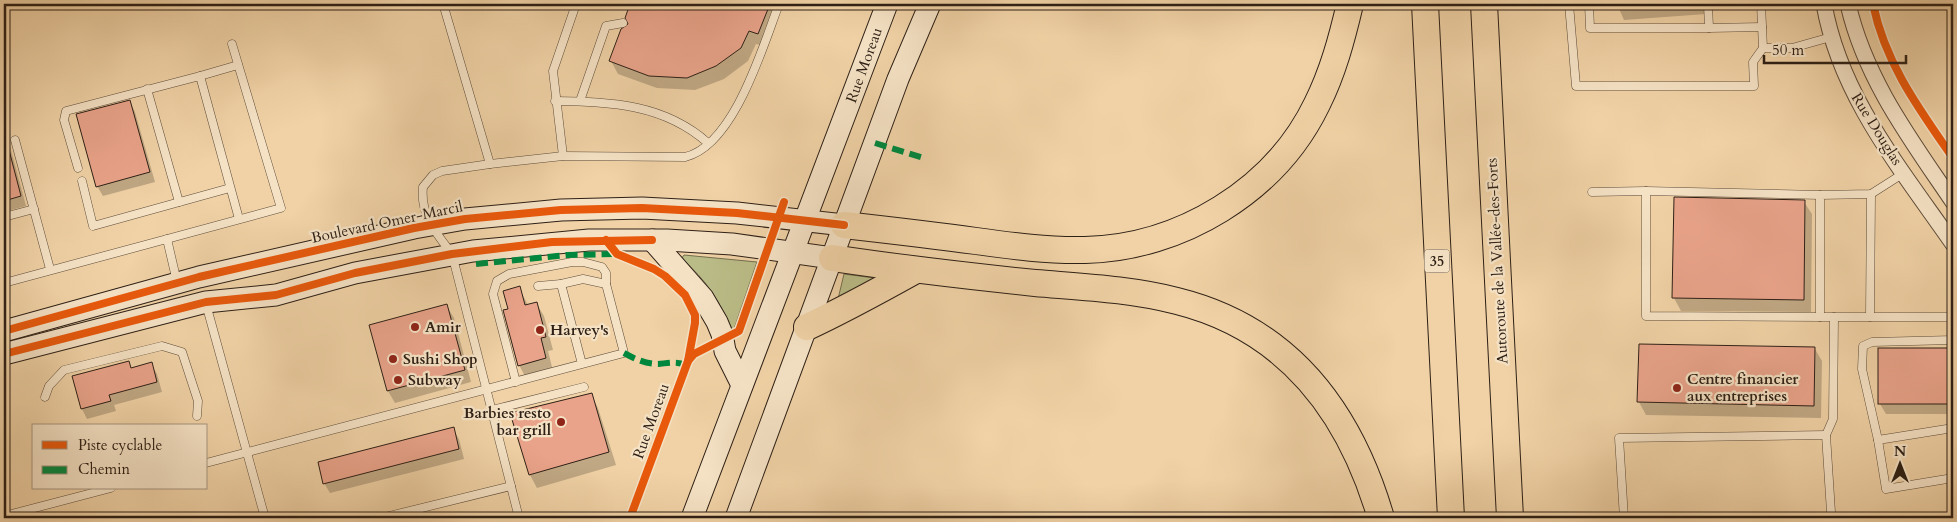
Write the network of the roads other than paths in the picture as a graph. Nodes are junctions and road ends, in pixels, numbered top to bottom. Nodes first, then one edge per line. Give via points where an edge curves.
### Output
1 (455, 4) edge
2 (576, 4) edge
3 (779, 4) edge
4 (887, 4) edge
5 (930, 4) edge
6 (1350, 4) edge
7 (1425, 4) edge
8 (1484, 4) edge
9 (1569, 4) edge
10 (1589, 4) edge
11 (1708, 4) edge
12 (1761, 4) edge
13 (1824, 4) edge
14 (1848, 4) edge
15 (623, 23) dead end
16 (1762, 27) junction
17 (1709, 28) junction
18 (1831, 37) junction
19 (232, 44) dead end
20 (1763, 48) junction
21 (238, 66) junction
22 (200, 76) junction
23 (147, 89) junction
24 (555, 101) junction
25 (580, 101) junction
26 (15, 140) dead end
27 (708, 143) junction
28 (562, 156) junction
29 (490, 164) junction
30 (78, 168) dead end
31 (1904, 173) junction
32 (82, 181) dead end
33 (230, 188) junction
34 (1646, 191) junction
35 (1592, 192) dead end
36 (1871, 194) junction
37 (1820, 195) junction
38 (180, 202) junction
39 (1953, 202) edge
40 (34, 209) junction
41 (4, 218) edge
42 (239, 219) junction
43 (805, 221) junction
44 (429, 224) junction
45 (844, 225) junction
46 (167, 239) junction
47 (652, 240) junction
48 (1953, 244) edge
49 (793, 253) junction
50 (452, 254) junction
51 (832, 258) junction
52 (50, 269) junction
53 (916, 270) junction
54 (199, 277) junction
55 (4, 283) edge
56 (177, 283) junction
57 (561, 284) junction
58 (606, 284) junction
59 (538, 286) dead end
60 (206, 302) junction
61 (1820, 317) junction
62 (1834, 317) junction
63 (1870, 317) junction
64 (1953, 317) edge
65 (807, 327) junction
66 (4, 331) edge
67 (1953, 340) edge
68 (4, 354) edge
69 (582, 364) junction
70 (516, 382) junction
71 (742, 385) junction
72 (584, 387) dead end
73 (488, 390) junction
74 (46, 397) dead end
75 (492, 410) junction
76 (197, 416) dead end
77 (1953, 428) edge
78 (1826, 435) junction
79 (1878, 440) junction
80 (248, 453) junction
81 (208, 463) edge
82 (1953, 478) edge
83 (511, 486) junction
84 (103, 490) edge
85 (4, 516) edge
86 (265, 518) edge
87 (381, 518) edge
88 (519, 518) edge
89 (692, 518) edge
90 (736, 518) edge
91 (1381, 518) edge
92 (1451, 518) edge
93 (1510, 518) edge
94 (1624, 518) edge
95 (1830, 518) edge

1 - 29 lane via 444,6
2 - 24 lane via 554,66
3 - 27 lane via 736,109
4 - 43 street, Rue Moreau
5 - 45 street via 898,79
6 - 45 highway via 1340,44 1317,104 1290,145 1266,174 1237,198 1182,229 1122,248 1065,250
7 - 92 highway, 35
8 - 93 highway, Autoroute de la Vallée-des-Forts
9 - 20 lane via 1576,86 1754,86 1753,62
10 - 17 lane via 1590,28
11 - 17 lane
12 - 16 lane
13 - 18 street, Rue Douglas
14 - 39 street, Rue Douglas via 1860,44 1885,98
15 - 25 lane via 606,26
16 - 17 lane
16 - 20 lane
18 - 20 lane via 1792,48
18 - 31 street, Rue Douglas via 1858,102
19 - 21 lane
21 - 22 lane
21 - 42 lane via 281,208
22 - 23 lane
22 - 33 lane
23 - 30 lane via 66,111 64,120
23 - 38 lane
24 - 25 lane
24 - 28 lane
25 - 27 lane via 613,103 671,117 687,125
26 - 40 lane
27 - 28 lane via 694,155 685,157
28 - 29 lane
29 - 44 lane via 442,171 427,181 422,195
31 - 36 lane
31 - 48 street, Rue Douglas
32 - 38 lane via 93,226
33 - 38 lane
33 - 42 lane
34 - 35 lane
34 - 37 lane
34 - 61 lane via 1646,316
36 - 37 lane
36 - 63 lane
37 - 61 lane
40 - 41 lane
40 - 52 lane
42 - 46 lane
43 - 44 street, Boulevard Omer-Marcil via 713,211 616,208 514,214
43 - 45 street, Boulevard Omer-Marcil
43 - 49 street, Rue Moreau
44 - 50 lane
44 - 54 street, Boulevard Omer-Marcil
45 - 51 street
46 - 52 lane
46 - 56 lane
47 - 49 street via 732,244
47 - 50 street via 552,242
47 - 71 street via 703,298 717,322 725,351
49 - 51 street
49 - 71 street, Rue Moreau
50 - 60 street via 355,273 276,295
50 - 73 lane
51 - 53 highway
51 - 65 street
52 - 55 lane
53 - 65 highway via 843,311
53 - 91 highway via 1156,296 1198,307 1235,322 1282,353 1328,402 1356,448
54 - 56 street, Boulevard Omer-Marcil
54 - 60 street
56 - 66 street, Boulevard Omer-Marcil
57 - 58 lane via 583,279
57 - 59 lane
57 - 69 lane
58 - 69 lane via 624,353
58 - 70 lane via 606,273 602,267 579,262 509,274 497,281 493,294
60 - 68 street
60 - 80 lane
61 - 62 lane
62 - 63 lane
62 - 78 lane via 1833,419
63 - 64 lane
65 - 90 street
67 - 79 lane via 1872,342 1864,346 1862,369
69 - 70 lane
70 - 73 lane
71 - 89 street, Rue Moreau
72 - 75 lane
73 - 75 lane
73 - 80 lane
74 - 76 lane via 49,386 64,370 162,346 182,352 198,401
75 - 83 lane
77 - 79 lane
78 - 94 lane via 1619,438
78 - 95 lane
79 - 82 lane via 1886,489
80 - 81 lane
80 - 86 lane
83 - 87 lane
83 - 88 lane
84 - 85 lane

